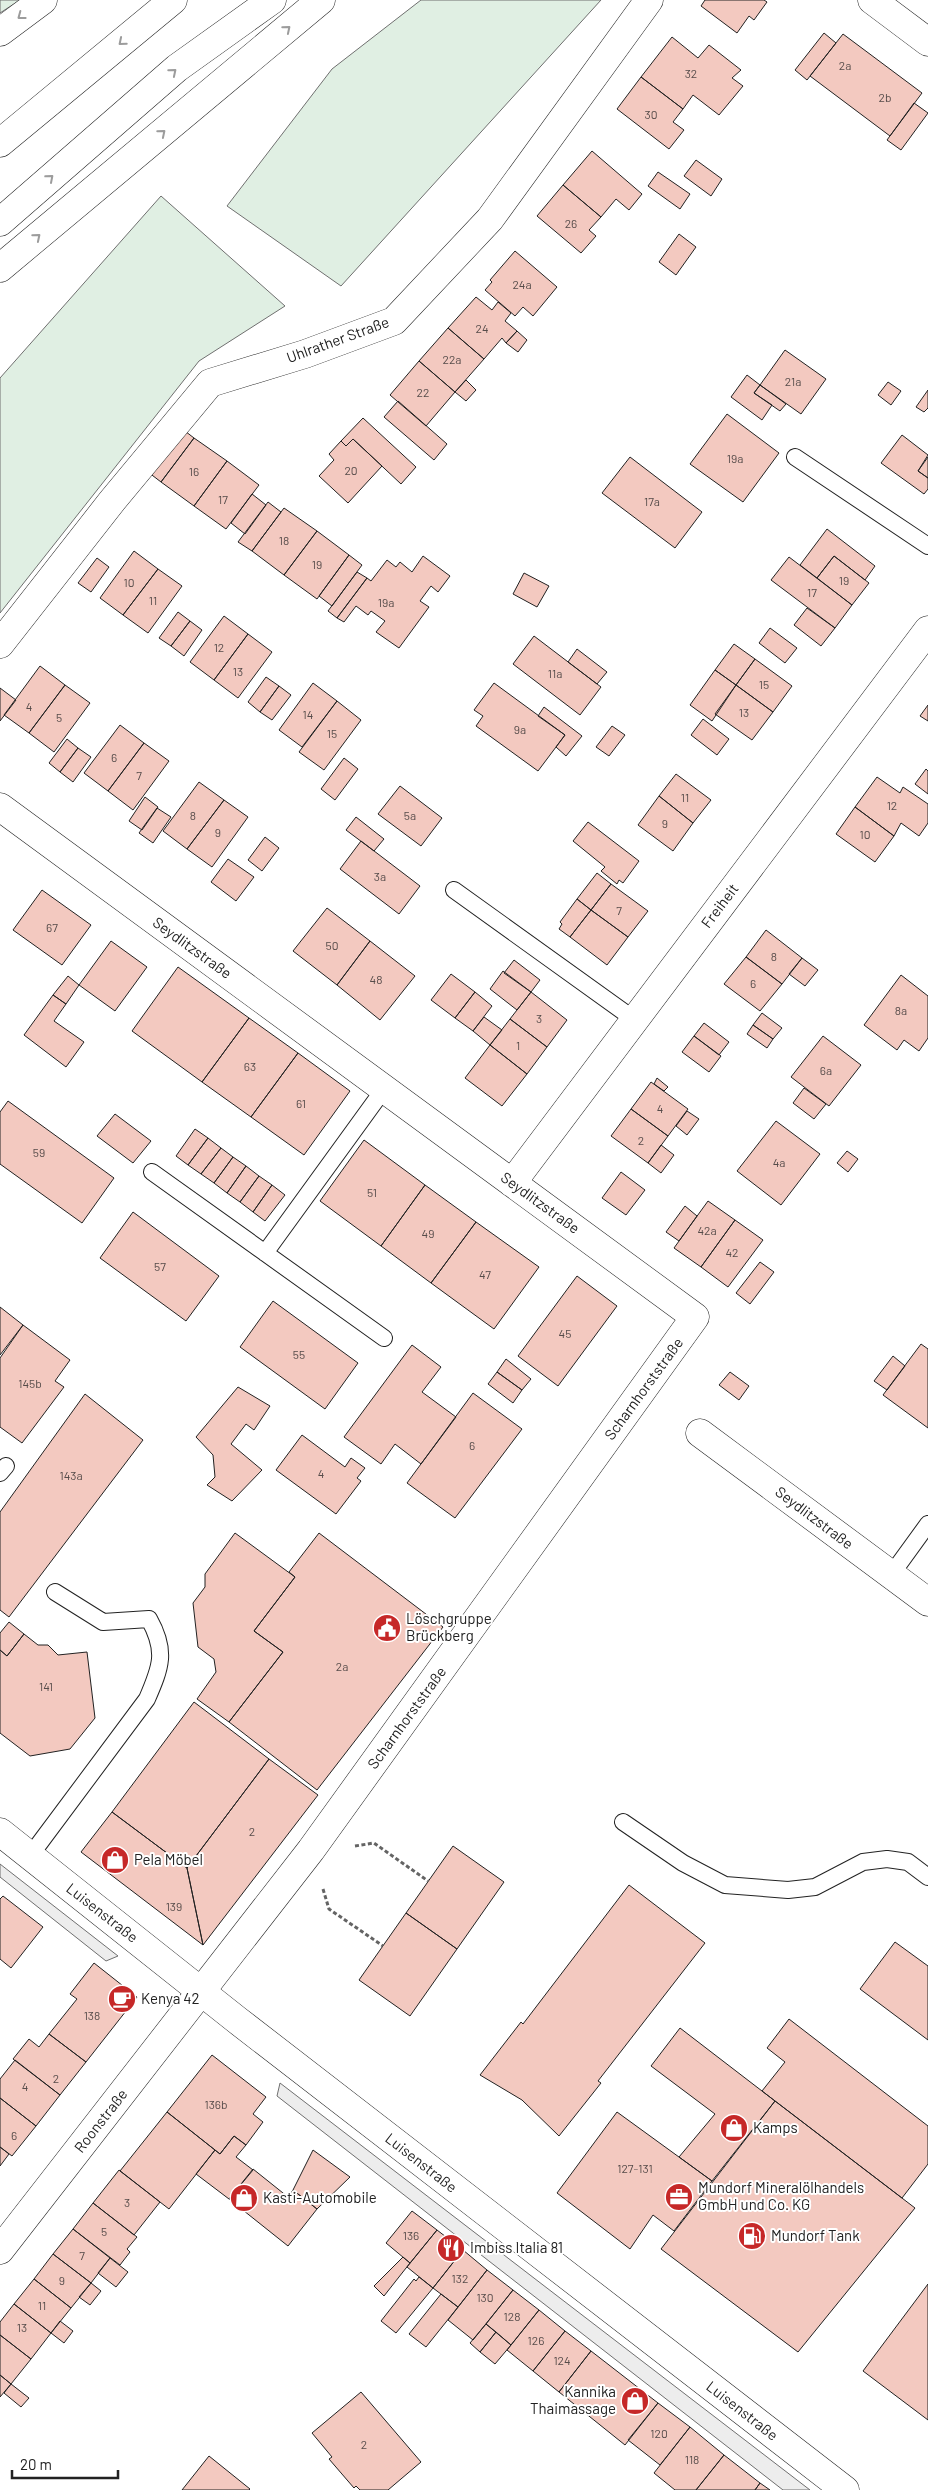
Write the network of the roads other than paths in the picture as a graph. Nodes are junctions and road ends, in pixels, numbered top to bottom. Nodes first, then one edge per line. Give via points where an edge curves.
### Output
1 (43, 0) edge
2 (173, 0) edge
3 (272, 0) edge
4 (321, 0) edge
5 (649, 0) edge
6 (872, 0) edge
7 (0, 32) edge
8 (928, 42) edge
9 (0, 143) edge
10 (0, 222) edge
11 (0, 268) edge
12 (795, 457) dead end
13 (928, 546) edge
14 (928, 630) edge
15 (0, 644) edge
16 (0, 807) edge
17 (454, 890) dead end
18 (635, 1020) junction
19 (384, 1089) junction
20 (152, 1172) dead end
21 (512, 1183) junction
22 (265, 1253) junction
23 (695, 1318) joint
24 (384, 1338) dead end
25 (700, 1433) dead end
26 (928, 1524) edge
27 (891, 1575) junction
28 (55, 1592) dead end
29 (928, 1602) edge
30 (623, 1822) dead end
31 (0, 1832) edge
32 (30, 1856) junction
33 (928, 1878) edge
34 (202, 1993) junction
35 (0, 2250) edge
36 (845, 2490) edge

1 -> 7 main road
2 -> 9 main road
10 -> 3 main road via 177,68
11 -> 4 main road
5 - 15 main road, Uhlrather Straße via 490,219 394,321 305,354 210,382
6 - 8 main road
12 - 13 lane
14 - 18 main road, Freiheit
16 - 19 main road, Seydlitzstraße
17 - 18 lane
18 - 21 main road, Freiheit
19 - 21 main road, Seydlitzstraße
19 - 22 lane
20 - 22 lane
21 - 23 main road, Seydlitzstraße
22 - 24 lane
23 - 34 main road, Scharnhorststraße via 311,1850
25 - 27 main road, Seydlitzstraße
26 - 27 lane
27 - 29 main road, Seydlitzstraße
28 - 32 lane via 103,1622 150,1619 159,1636 161,1652 158,1674 147,1699
30 - 33 lane via 683,1863 725,1885 788,1890 815,1887 863,1862 887,1859 908,1862
31 - 32 main road, Luisenstraße
32 - 34 main road, Luisenstraße
34 - 35 main road, Roonstraße
34 - 36 main road, Luisenstraße

